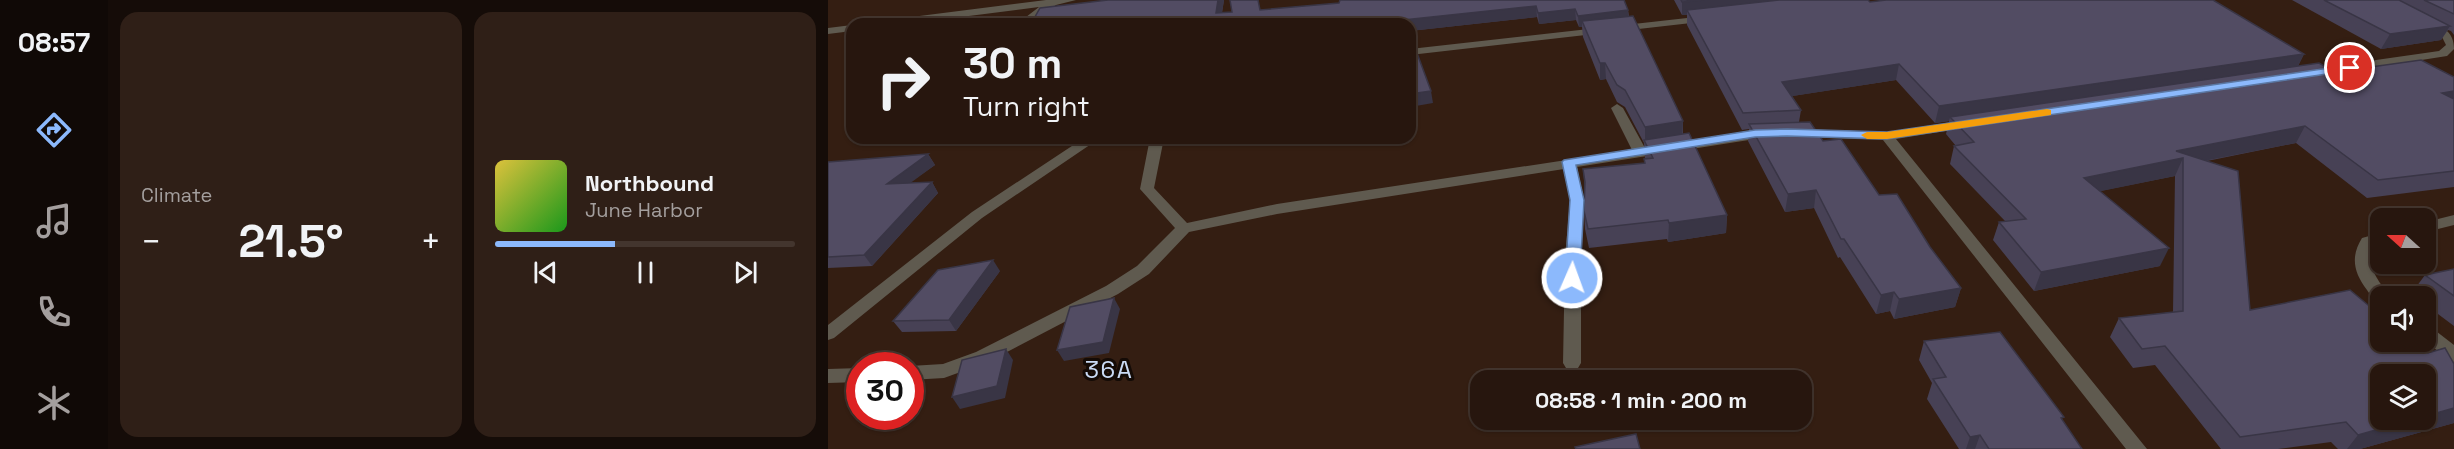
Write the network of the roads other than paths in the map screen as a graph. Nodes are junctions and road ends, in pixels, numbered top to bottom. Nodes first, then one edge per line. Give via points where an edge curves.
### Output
1 (1071, 0) edge
2 (1053, 2) junction
3 (1720, 17) edge
4 (927, 18) edge
5 (1030, 18) edge
6 (2415, 19) edge
7 (846, 29) edge
8 (828, 31) edge
9 (1416, 51) edge
10 (2301, 75) edge
11 (1617, 108) dead end
12 (1982, 122) edge
13 (1887, 136) junction
14 (1084, 144) edge
15 (1156, 144) edge
16 (1640, 152) junction
17 (1569, 162) junction
18 (2454, 220) edge
19 (2436, 224) edge
20 (1184, 228) junction
21 (2370, 240) edge
22 (2373, 286) edge
23 (828, 334) edge
24 (2436, 340) edge
25 (2454, 355) edge
26 (1572, 363) dead end
27 (924, 372) edge
28 (846, 375) edge
29 (828, 376) edge
30 (2137, 449) edge

1 - 2 street
2 - 4 street
2 - 5 street
3 - 9 street
6 - 10 street via 2445,35 2452,45 2443,54
7 - 8 street
11 - 16 street
12 - 13 street
13 - 16 street via 1755,134
13 - 30 street
14 - 23 street via 977,216
15 - 20 street via 1147,189
16 - 17 street
17 - 20 street
17 - 26 street via 1577,200
18 - 19 street
20 - 27 street via 1143,270 1112,290 982,357 944,371
21 - 22 street via 2360,256 2363,272
24 - 25 street
28 - 29 street

